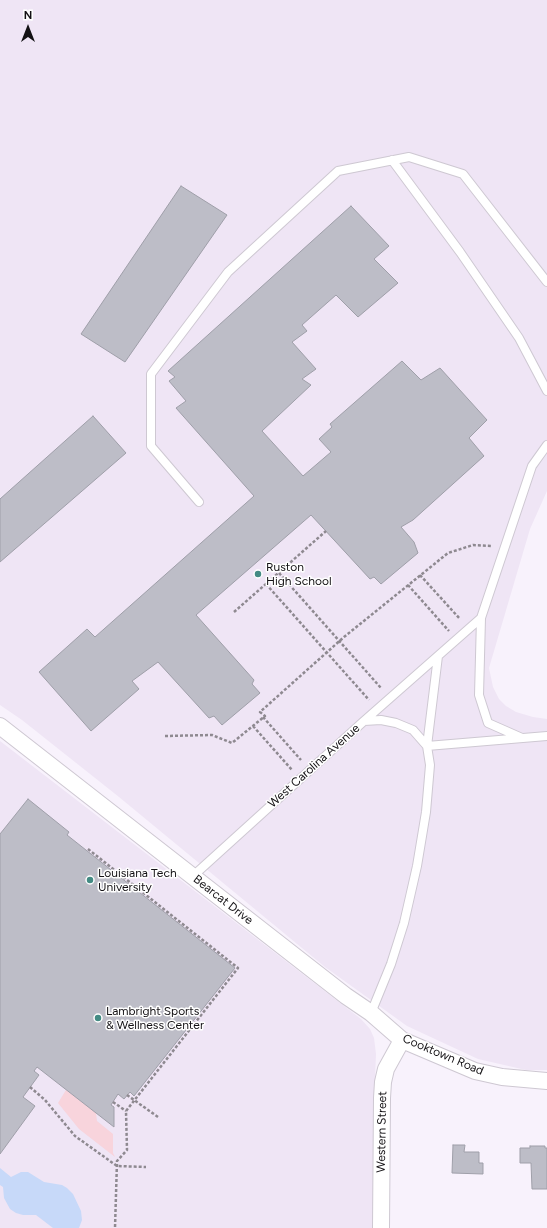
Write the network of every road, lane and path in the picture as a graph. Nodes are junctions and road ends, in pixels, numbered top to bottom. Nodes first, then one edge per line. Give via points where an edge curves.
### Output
1 (392, 160) junction
2 (547, 282) edge
3 (547, 391) edge
4 (547, 445) edge
5 (199, 502) dead end
6 (326, 531) dead end
7 (505, 546) junction
8 (279, 573) junction
9 (420, 575) junction
10 (266, 584) junction
11 (408, 585) junction
12 (234, 612) dead end
13 (481, 618) junction
14 (461, 621) dead end
15 (450, 631) dead end
16 (339, 641) junction
17 (327, 652) junction
18 (438, 656) junction
19 (383, 690) dead end
20 (370, 702) dead end
21 (263, 717) junction
22 (364, 721) junction
23 (0, 726) edge
24 (253, 726) junction
25 (165, 736) dead end
26 (547, 736) edge
27 (522, 738) junction
28 (427, 746) junction
29 (303, 762) dead end
30 (293, 771) dead end
31 (88, 849) dead end
32 (193, 876) junction
33 (371, 1013) junction
34 (402, 1040) junction
35 (547, 1081) edge
36 (30, 1087) dead end
37 (127, 1095) dead end
38 (135, 1100) junction
39 (113, 1102) dead end
40 (126, 1111) junction
41 (158, 1117) dead end
42 (117, 1166) junction
43 (146, 1167) dead end
44 (115, 1228) edge
45 (381, 1228) edge

1 - 2 lane via 409,157 463,174
1 - 3 lane via 519,338
1 - 5 lane via 338,171 228,272 151,374 151,446
4 - 7 lane via 532,466
6 - 8 path
7 - 9 path via 473,545 448,552
7 - 13 lane
8 - 10 path
8 - 16 path
9 - 11 path
9 - 14 path
10 - 12 path
10 - 17 path
11 - 15 path
11 - 16 path
13 - 18 lane
13 - 27 lane via 480,695 488,723
16 - 17 path
16 - 19 path
17 - 20 path
17 - 21 path via 260,712
18 - 22 lane
18 - 28 lane
21 - 24 path
21 - 29 path
22 - 28 lane, West Carolina Avenue via 396,723 413,730
22 - 32 lane, West Carolina Avenue
23 - 32 street, Bearcat Drive
24 - 25 path via 232,743 212,735
24 - 30 path
26 - 27 lane
27 - 28 lane
28 - 33 lane via 430,765 426,812 413,887 391,964
31 - 38 path via 238,968
32 - 33 street, Bearcat Drive
33 - 34 street, Cooktown Road
34 - 35 street, Cooktown Road via 475,1071 502,1077
34 - 45 street, Western Street via 386,1069 383,1082
36 - 42 path via 45,1100 75,1136
37 - 38 path
38 - 40 path
38 - 41 path
39 - 40 path
40 - 42 path via 127,1150 117,1161
42 - 43 path
42 - 44 path

